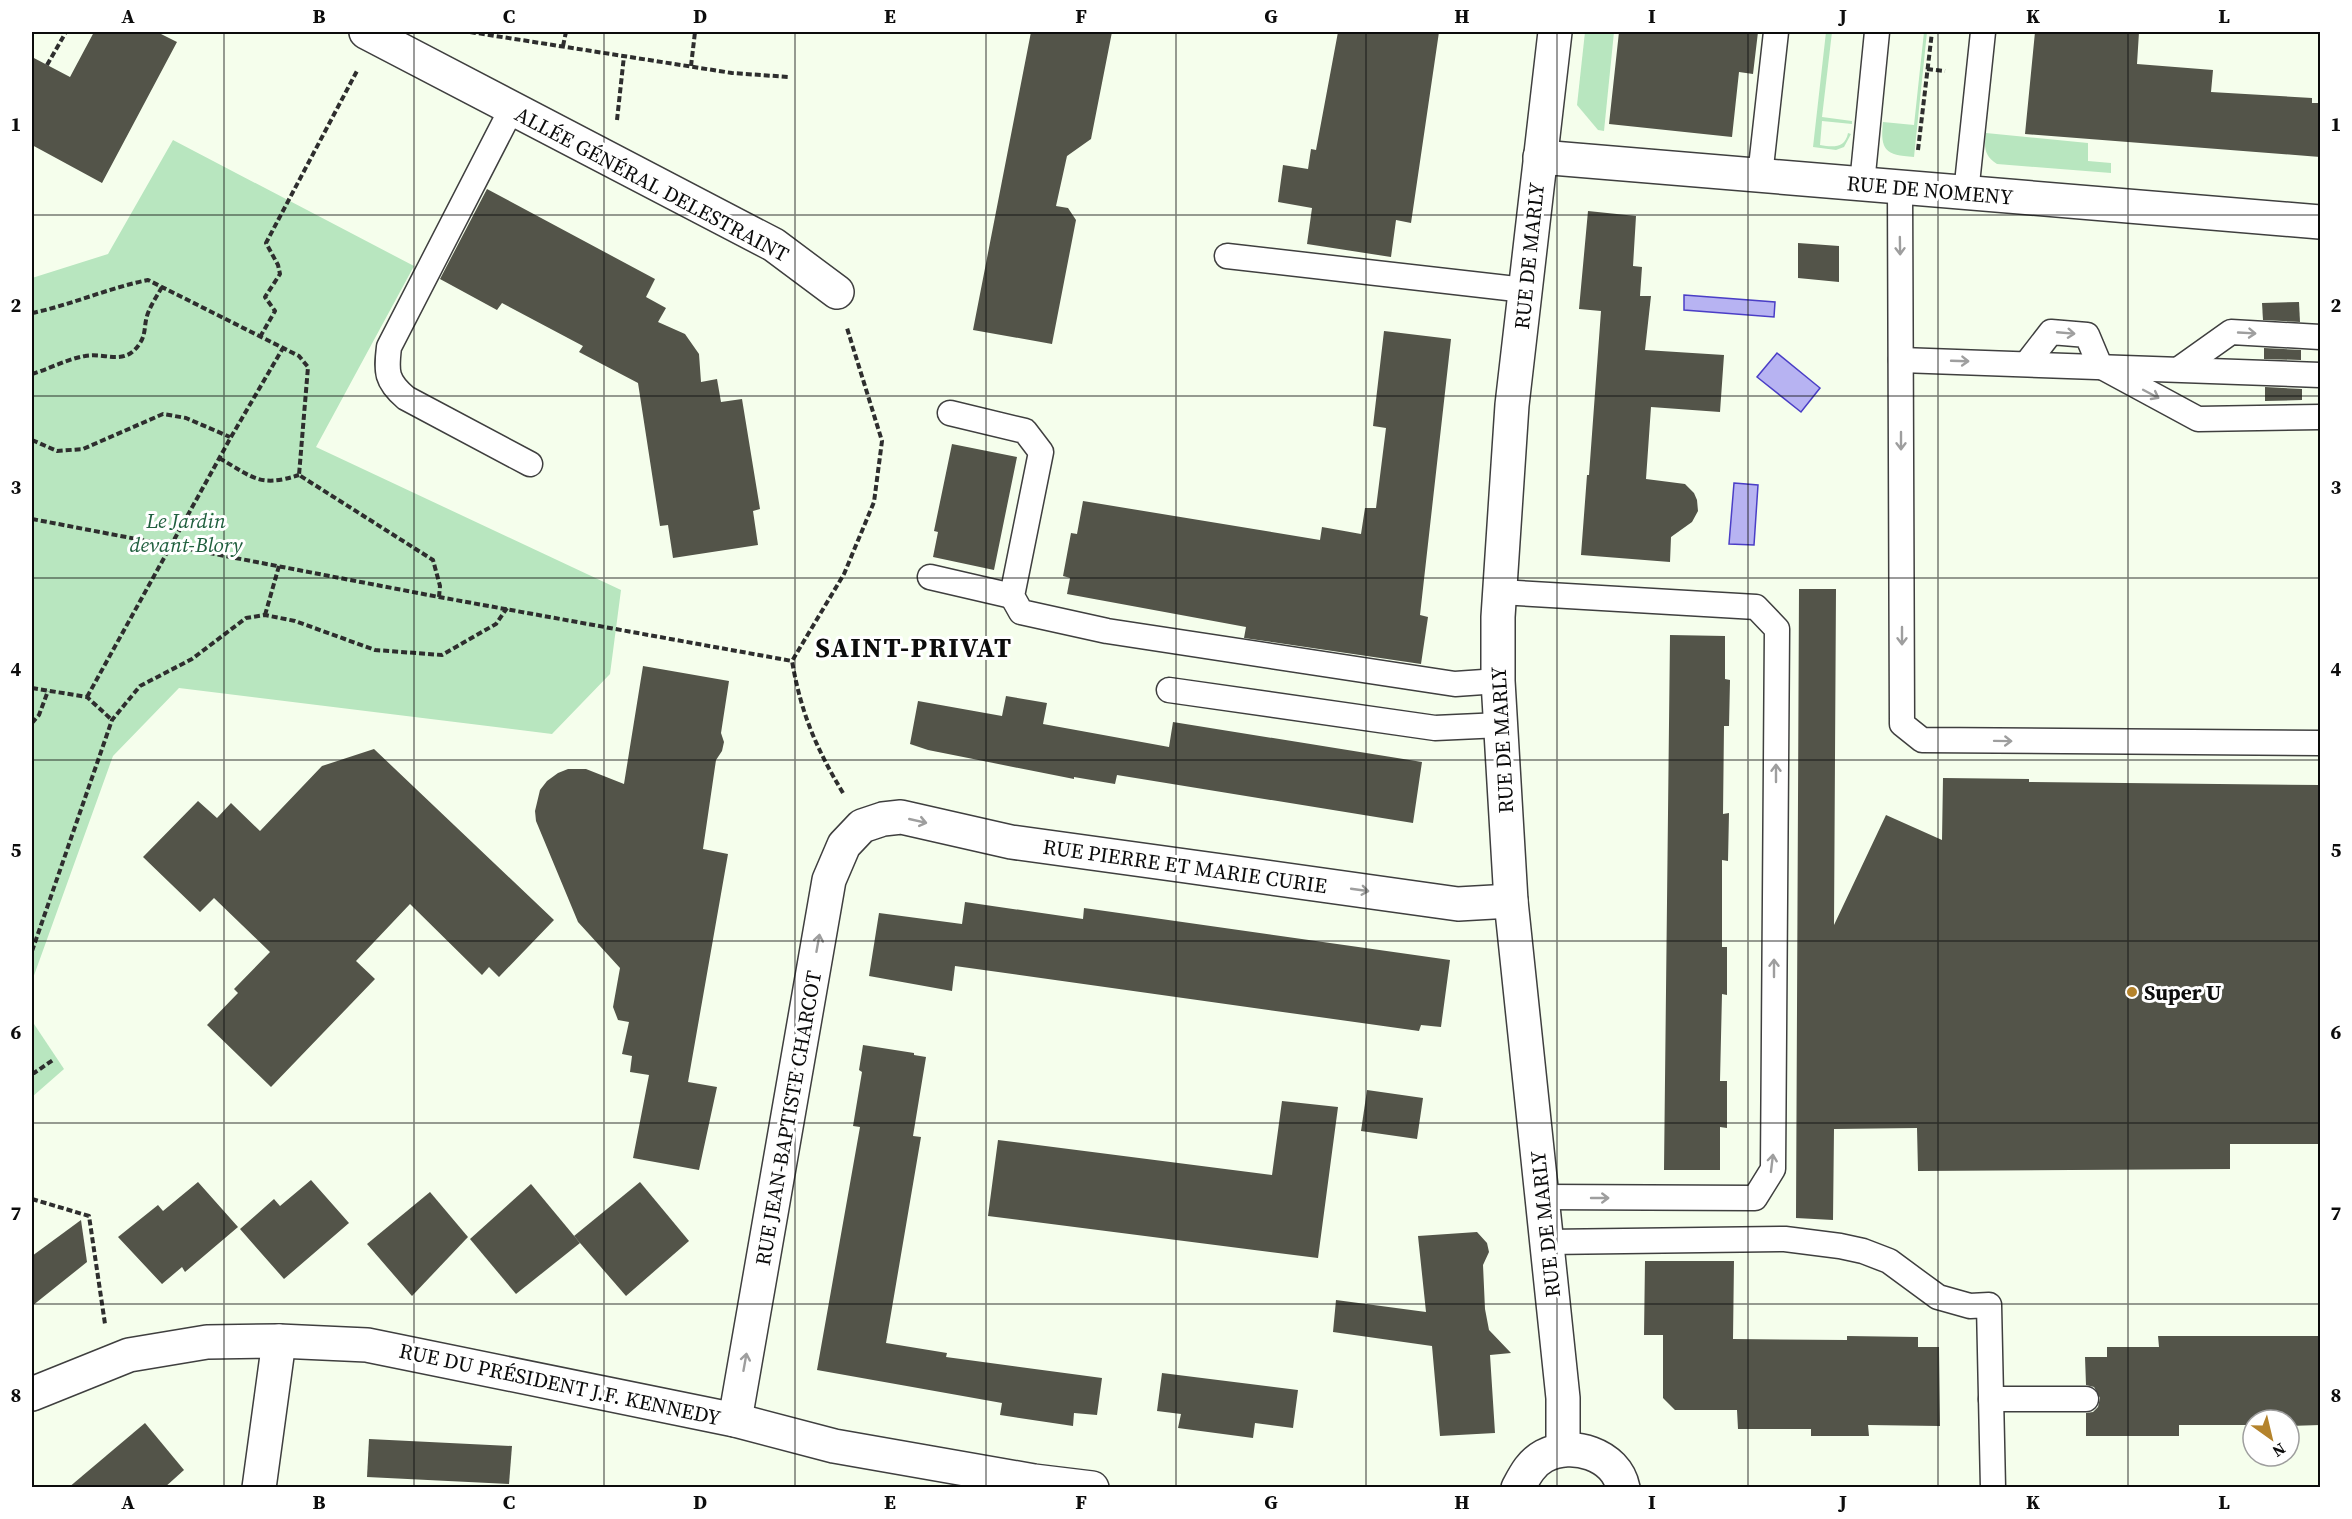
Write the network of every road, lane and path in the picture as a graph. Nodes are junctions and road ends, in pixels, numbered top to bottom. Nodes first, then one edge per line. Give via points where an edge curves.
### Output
1 (66, 32) edge
2 (470, 32) edge
3 (566, 32) edge
4 (695, 32) edge
5 (1776, 32) edge
6 (1877, 32) edge
7 (1932, 32) edge
8 (1983, 32) edge
9 (1549, 33) edge
10 (370, 34) edge
11 (563, 46) junction
12 (624, 56) junction
13 (47, 65) dead end
14 (691, 66) junction
15 (789, 77) dead end
16 (512, 108) junction
17 (599, 154) junction
18 (1540, 157) junction
19 (1760, 176) junction
20 (1862, 184) junction
21 (1907, 188) junction
22 (1966, 193) junction
23 (2320, 222) edge
24 (1227, 256) dead end
25 (162, 287) junction
26 (1525, 290) junction
27 (837, 292) joint
28 (32, 313) edge
29 (260, 337) junction
30 (2320, 337) edge
31 (283, 348) junction
32 (1901, 360) junction
33 (2027, 363) junction
34 (2100, 366) junction
35 (2179, 369) junction
36 (32, 374) edge
37 (2320, 375) edge
38 (950, 413) dead end
39 (2320, 417) edge
40 (231, 437) junction
41 (32, 440) edge
42 (219, 458) junction
43 (530, 464) dead end
44 (299, 475) junction
45 (32, 519) edge
46 (169, 546) junction
47 (279, 566) junction
48 (930, 577) dead end
49 (1500, 592) junction
50 (1012, 596) junction
51 (439, 597) junction
52 (507, 608) junction
53 (265, 615) junction
54 (792, 661) junction
55 (1498, 681) junction
56 (32, 688) edge
57 (1169, 690) dead end
58 (48, 691) junction
59 (87, 697) junction
60 (112, 720) junction
61 (32, 723) edge
62 (1500, 724) junction
63 (2320, 743) edge
64 (862, 826) junction
65 (1511, 901) junction
66 (32, 951) edge
67 (53, 1060) dead end
68 (32, 1073) edge
69 (1542, 1197) junction
70 (32, 1199) edge
71 (1547, 1242) junction
72 (279, 1341) junction
73 (129, 1355) junction
74 (32, 1394) edge
75 (1991, 1399) junction
76 (2086, 1399) dead end
77 (735, 1420) junction
78 (1563, 1449) junction
79 (259, 1488) edge
80 (1092, 1488) edge
81 (1518, 1488) edge
82 (1623, 1488) edge
83 (1993, 1488) edge

1 - 13 path
2 - 11 path
3 - 11 path
4 - 14 path
5 - 19 lane
6 - 20 lane
7 - 21 path
8 - 22 lane
9 - 18 street, RUE DE MARLY
10 - 16 street, ALLÉE GÉNÉRAL DELESTRAINT
10 - 29 path via 266,243 280,274 265,297 275,310
11 - 12 path
12 - 14 path
12 - 17 path via 618,118
14 - 15 path
16 - 17 street, ALLÉE GÉNÉRAL DELESTRAINT
16 - 43 lane via 389,347 386,369 394,388 406,398
17 - 27 street, ALLÉE GÉNÉRAL DELESTRAINT via 774,245
18 - 19 street, RUE DE NOMENY
18 - 26 street, RUE DE MARLY
19 - 20 street, RUE DE NOMENY
20 - 21 street, RUE DE NOMENY
21 - 22 street, RUE DE NOMENY
21 -> 32 lane
22 - 23 street, RUE DE NOMENY
24 - 26 lane
25 - 28 path via 148,280 130,283
25 - 29 path
25 - 36 path via 147,316 145,334 129,355 112,359 83,356
26 - 49 street, RUE DE MARLY via 1512,405
27 - 54 path via 882,441 874,502 844,574
29 - 31 path
35 -> 30 lane via 2231,332
31 - 40 path
31 - 44 path via 308,367
32 -> 33 lane
32 -> 63 lane via 1902,724 1922,740
33 - 34 lane
33 -> 34 lane via 2051,332 2087,335
34 - 35 lane
34 -> 39 lane via 2198,419
35 - 37 lane
38 - 50 lane via 1025,431 1041,452
40 - 41 path via 186,418 162,414 83,448 57,451
40 - 42 path
42 - 44 path via 260,481 278,482
42 - 46 path
44 - 51 path via 433,560
45 - 46 path
46 - 47 path
46 - 59 path
47 - 51 path
47 - 53 path
48 - 50 lane
49 - 55 street, RUE DE MARLY
69 -> 49 lane via 1755,1198 1773,1169 1777,629 1756,607
50 - 55 lane via 1022,612 1107,631 1455,684
51 - 52 path
52 - 53 path via 496,624 442,655 375,650 296,621
52 - 54 path
53 - 60 path via 246,618 192,659 140,686
54 - 64 path via 798,694 819,753
55 - 62 street, RUE DE MARLY
56 - 58 path
57 - 62 lane via 1435,728
58 - 59 path
58 - 61 path
59 - 60 path
60 - 66 path
62 - 65 street, RUE DE MARLY
64 -> 65 street, RUE PIERRE ET MARIE CURIE via 901,817 1011,842 1253,876 1458,904
77 -> 64 street, RUE JEAN-BAPTISTE CHARCOT via 829,880 844,845
65 - 69 street, RUE DE MARLY
67 - 68 path
69 - 71 street, RUE DE MARLY
70 - 73 path via 89,1216 107,1331 123,1328
71 - 75 lane via 1785,1239 1863,1251 1889,1261 1938,1297 1970,1306 1989,1305
71 - 78 street, RUE DE MARLY via 1563,1398
72 - 73 street, RUE DU PRÉSIDENT J.F. KENNEDY via 207,1342
72 - 77 street, RUE DU PRÉSIDENT J.F. KENNEDY via 367,1345
72 - 79 street
73 - 74 street, RUE DU PRÉSIDENT J.F. KENNEDY
75 - 76 lane
75 - 83 lane
77 - 80 street, RUE DU PRÉSIDENT J.F. KENNEDY via 834,1446
78 - 81 street via 1544,1456 1528,1469
78 - 82 street via 1587,1451 1608,1462

